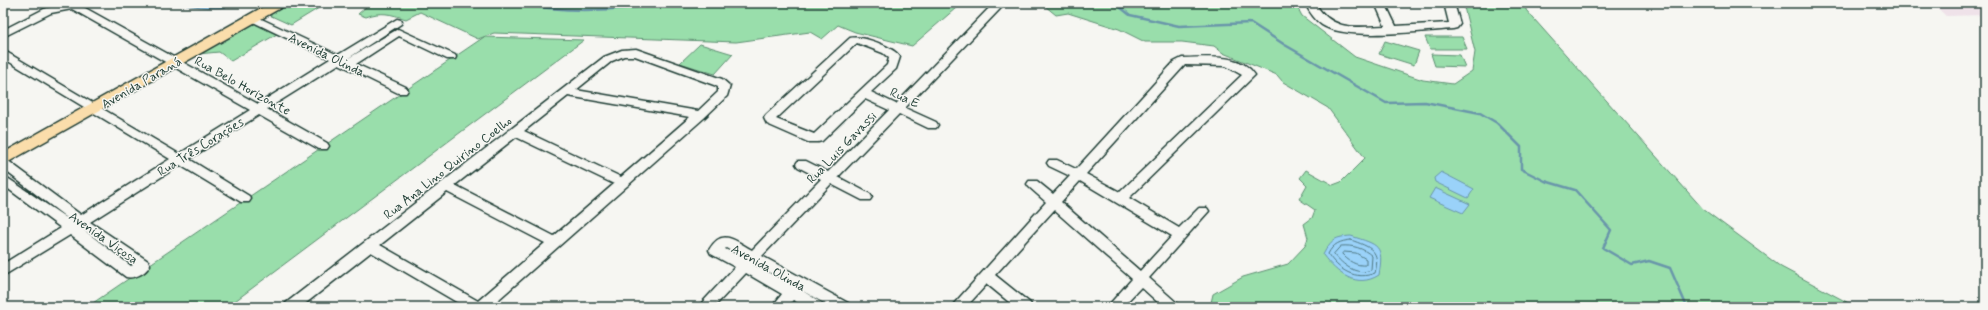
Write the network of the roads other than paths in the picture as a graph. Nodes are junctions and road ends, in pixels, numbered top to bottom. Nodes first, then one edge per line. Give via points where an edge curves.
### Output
1 (266, 3) edge
2 (279, 3) edge
3 (1310, 3) edge
4 (1380, 3) edge
5 (1449, 3) edge
6 (996, 6) dead end
7 (253, 18) junction
8 (397, 22) dead end
9 (1392, 29) junction
10 (3, 34) edge
11 (3, 53) edge
12 (451, 57) dead end
13 (171, 61) junction
14 (343, 62) junction
15 (402, 90) dead end
16 (567, 92) junction
17 (865, 94) junction
18 (90, 108) junction
19 (897, 109) junction
20 (258, 110) junction
21 (700, 115) junction
22 (932, 125) dead end
23 (516, 132) junction
24 (323, 146) dead end
25 (3, 153) edge
26 (180, 159) junction
27 (3, 162) edge
28 (1053, 163) dead end
29 (802, 164) dead end
30 (1079, 174) junction
31 (3, 179) edge
32 (830, 179) junction
33 (623, 183) junction
34 (1033, 184) dead end
35 (447, 186) junction
36 (866, 197) dead end
37 (1121, 198) junction
38 (245, 199) dead end
39 (1054, 202) junction
40 (1203, 211) dead end
41 (81, 222) junction
42 (70, 229) junction
43 (1180, 235) junction
44 (556, 242) junction
45 (371, 246) junction
46 (749, 262) junction
47 (3, 271) edge
48 (986, 276) junction
49 (1139, 279) junction
50 (795, 289) junction
51 (291, 307) edge
52 (477, 307) edge
53 (481, 307) edge
54 (705, 307) edge
55 (779, 307) edge
56 (817, 307) edge
57 (843, 307) edge
58 (958, 307) edge
59 (1025, 307) edge
60 (1114, 307) edge
61 (1172, 307) edge

1 - 13 main road, Avenida Paraná
2 - 7 main road, Avenida Paraná
3 - 9 street via 1314,13 1337,30
4 - 9 street
5 - 9 street via 1455,24 1453,26
6 - 19 street, Rua Luis Gavassi
7 - 13 main road, Avenida Paraná
7 - 14 street, Avenida Olinda
8 - 14 street, Rua Três Corações
10 - 13 street, Rua Belo Horizonte via 54,8 74,6
11 - 18 street
12 - 14 street via 398,32
13 - 18 main road, Avenida Paraná
13 - 20 street, Rua Belo Horizonte
14 - 15 street, Avenida Olinda
14 - 20 street, Rua Três Corações
16 - 21 street
16 - 21 street, Rua Ana Lino Quirino Coelho via 608,59 622,53 636,52 724,86 723,93
16 - 23 street, Rua Ana Lino Quirino Coelho
17 - 17 street via 892,66 895,57 887,50 858,40 845,48 770,118 771,121 812,139 818,138
17 - 19 street, Rua E
18 - 25 main road, Avenida Paraná
18 - 26 street
18 - 27 main road, Avenida Paraná
19 - 22 street, Rua E
19 - 32 street, Rua Luis Gavassi
20 - 24 street, Rua Belo Horizonte
20 - 26 street, Rua Três Corações
21 - 33 street
23 - 33 street
23 - 35 street, Rua Ana Lino Quirino Coelho
26 - 38 street
26 - 41 street, Rua Três Corações
27 - 41 street, Avenida Viçosa
28 - 30 street
29 - 32 street
30 - 37 street
30 - 37 street via 1182,62 1228,62 1249,75
30 - 39 street
31 - 42 street, Avenida Viçosa
32 - 36 street
32 - 46 street, Rua Luis Gavassi
33 - 44 street
34 - 39 street
35 - 44 street
35 - 45 street, Rua Ana Lino Quirino Coelho
37 - 43 street
39 - 48 street
39 - 49 street
40 - 43 street
41 - 42 street, Rua Três Corações
41 - 42 street, Avenida Viçosa via 143,265 131,273
42 - 47 street, Rua Três Corações
43 - 49 street
44 - 53 street
45 - 51 street, Rua Ana Lino Quirino Coelho
45 - 52 street
46 - 50 street, Avenida Olinda
46 - 54 street, Rua Luis Gavassi
48 - 58 street
48 - 59 street
49 - 60 street
49 - 61 street
50 - 55 street
50 - 56 street, Avenida Olinda
50 - 57 street, Avenida Olinda

